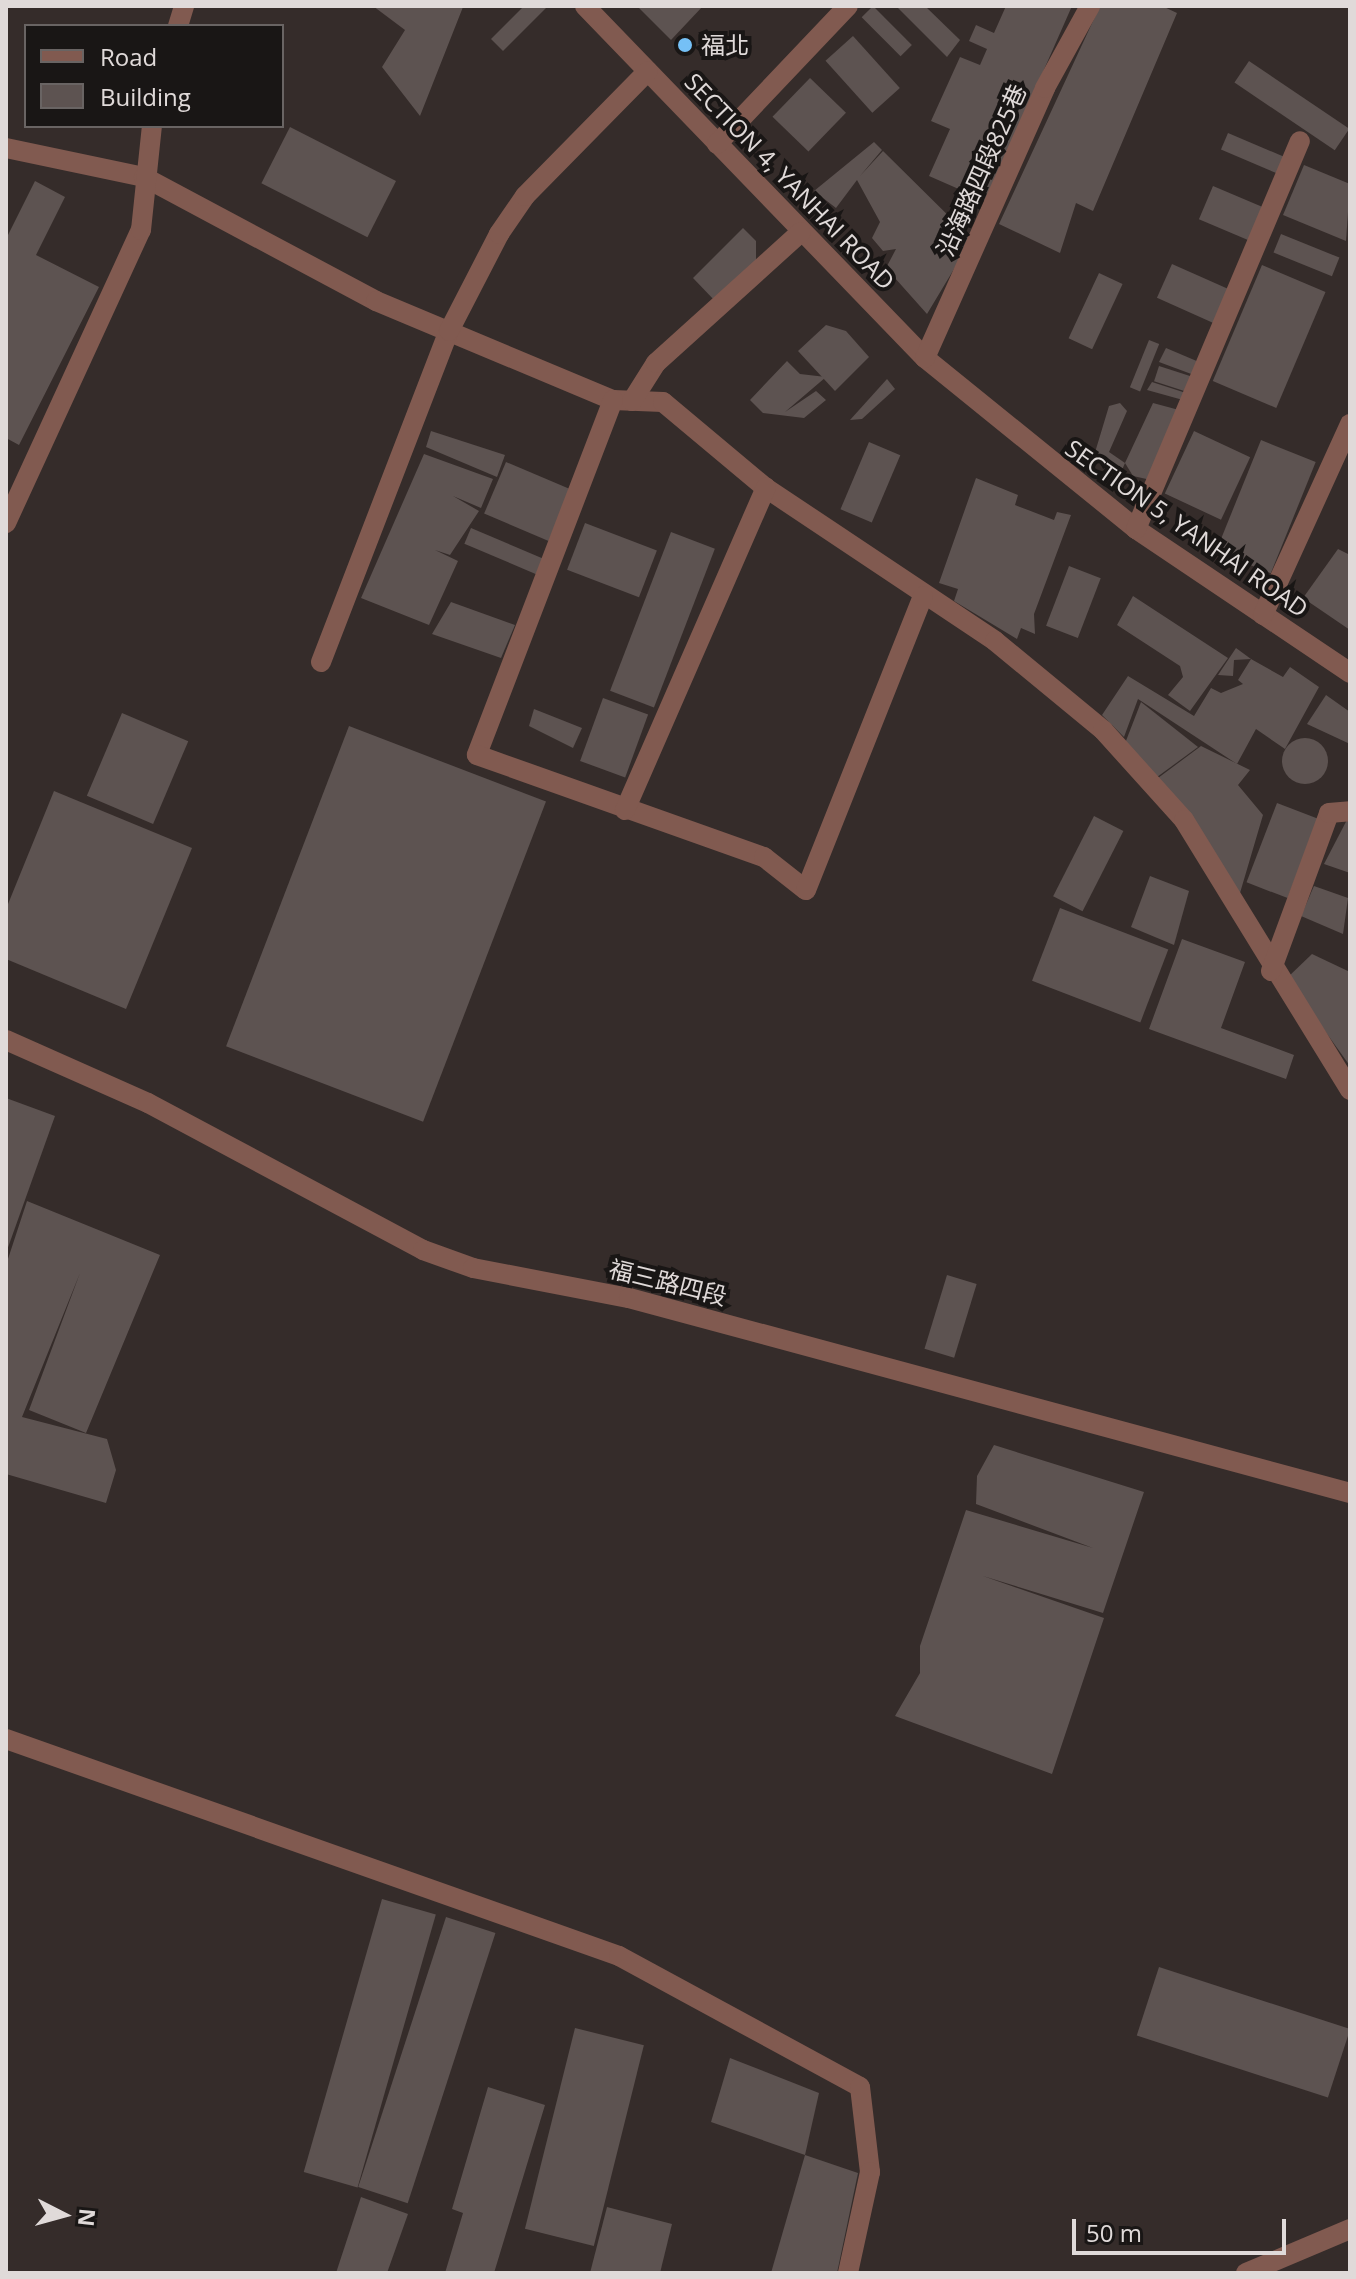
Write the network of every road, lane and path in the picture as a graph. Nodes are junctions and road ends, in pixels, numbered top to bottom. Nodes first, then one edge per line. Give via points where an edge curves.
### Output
1 (585, 6) edge
2 (848, 6) edge
3 (1090, 6) edge
4 (648, 71) junction
5 (152, 128) edge
6 (1300, 141) dead end
7 (717, 144) junction
8 (6, 148) edge
9 (144, 177) junction
10 (801, 232) junction
11 (449, 331) junction
12 (925, 358) junction
13 (622, 401) junction
14 (1350, 424) edge
15 (766, 488) junction
16 (6, 523) edge
17 (1136, 529) junction
18 (923, 596) junction
19 (1263, 615) junction
20 (321, 662) dead end
21 (1350, 673) edge
22 (625, 810) junction
23 (1350, 811) edge
24 (1271, 971) junction
25 (6, 1040) edge
26 (1350, 1090) edge
27 (1350, 1493) edge
28 (6, 1739) edge
29 (1350, 2229) edge
30 (848, 2273) edge
31 (1246, 2273) edge

1 - 4 street, SECTION 4, YANHAI ROAD
2 - 7 street
3 - 12 street, 沿海路四段825巷 via 1045,88
4 - 7 street, SECTION 4, YANHAI ROAD
4 - 11 street via 525,196
5 - 9 street
6 - 17 street
7 - 10 street, SECTION 4, YANHAI ROAD
8 - 9 street
9 - 11 street
9 - 16 street via 141,230
10 - 12 street, SECTION 4, YANHAI ROAD
10 - 13 street via 656,363
11 - 13 street
11 - 20 street
12 - 17 street, SECTION 5, YANHAI ROAD
13 - 15 street via 663,402
13 - 22 street via 477,755
14 - 19 street
15 - 18 street
15 - 22 street
17 - 19 street, SECTION 5, YANHAI ROAD
18 - 22 street via 806,890 764,857
18 - 24 street via 995,641 1103,730 1184,820
19 - 21 street, SECTION 5, YANHAI ROAD
23 - 24 street via 1329,813
24 - 26 street
25 - 27 street, 福三路四段 via 148,1103 423,1250 473,1268 629,1298
28 - 30 street via 619,1956 860,2087 870,2172
29 - 31 street

